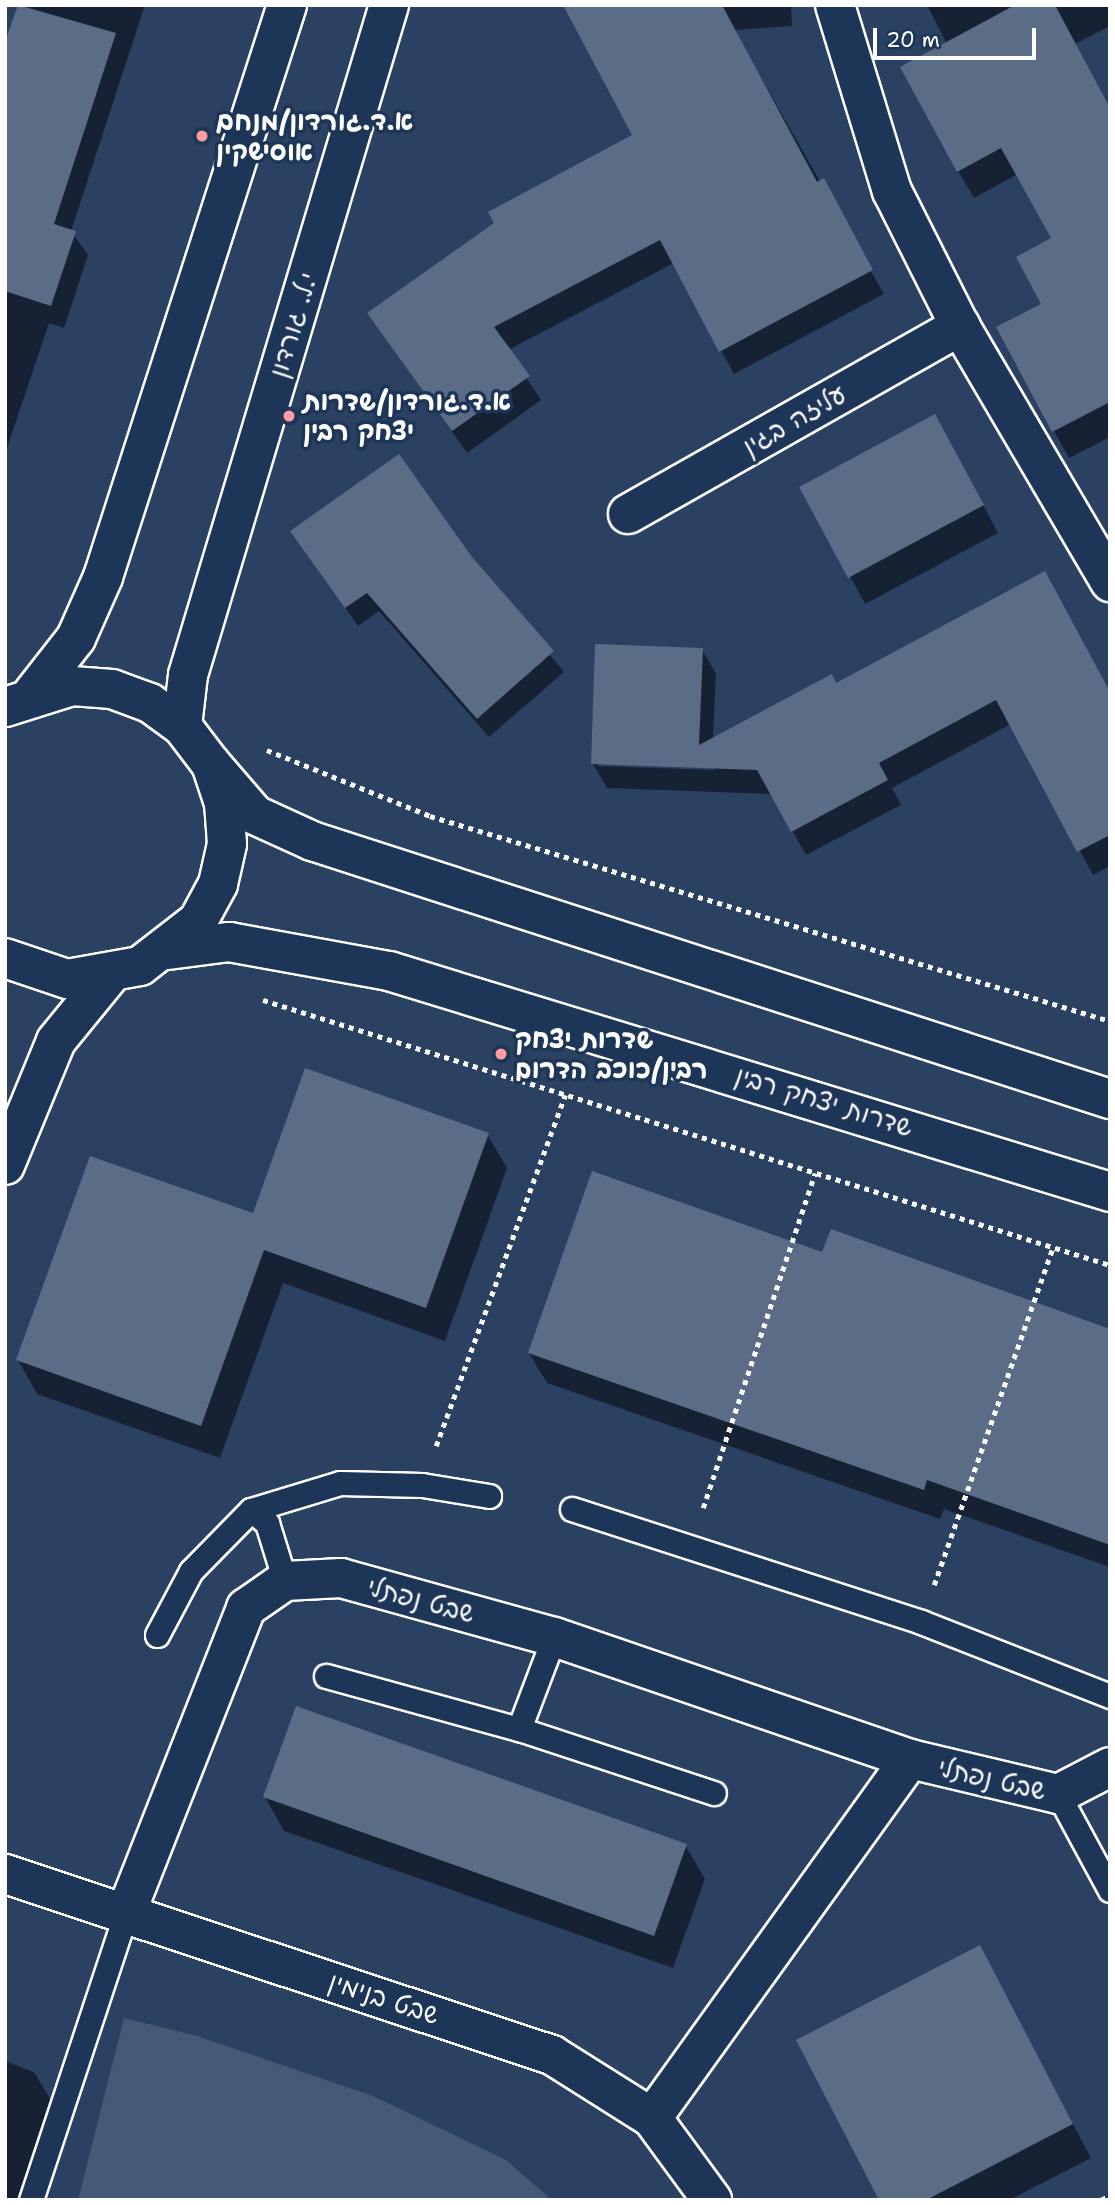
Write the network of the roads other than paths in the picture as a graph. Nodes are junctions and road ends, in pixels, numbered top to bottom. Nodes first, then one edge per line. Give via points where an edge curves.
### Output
1 (287, 5) edge
2 (389, 5) edge
3 (835, 5) edge
4 (960, 326) junction
5 (628, 514) dead end
6 (1110, 582) edge
7 (19, 700) edge
8 (182, 726) junction
9 (211, 764) junction
10 (168, 950) junction
11 (5, 958) edge
12 (109, 976) junction
13 (1110, 1099) edge
14 (5, 1165) edge
15 (1110, 1192) edge
16 (489, 1496) dead end
17 (572, 1509) dead end
18 (251, 1510) junction
19 (285, 1581) junction
20 (157, 1635) dead end
21 (554, 1637) junction
22 (326, 1676) dead end
23 (1110, 1696) edge
24 (519, 1729) junction
25 (910, 1759) junction
26 (1110, 1767) edge
27 (715, 1793) dead end
28 (1058, 1794) junction
29 (5, 1874) edge
30 (1110, 1891) edge
31 (127, 1913) junction
32 (652, 2118) junction
33 (31, 2200) edge
34 (712, 2200) edge

1 - 7 street via 103,577 76,638
2 - 8 street, י.ל. גורדון via 188,675
3 - 4 street via 892,191
4 - 5 street, עליזה בגין
4 - 6 street
7 - 8 street via 72,686 112,689 150,703
8 - 9 street
9 - 10 street via 225,816 218,884 198,921
9 - 13 street via 255,815 312,841
10 - 12 street
10 - 15 street, שדרות יצחק רבין via 229,942 389,971
11 - 12 street via 67,979
12 - 14 street via 56,1041
16 - 18 lane via 422,1485 340,1483
17 - 23 lane via 921,1622
18 - 19 lane via 267,1523
18 - 20 lane via 191,1571
19 - 21 street, שבט נפתלי via 341,1578
19 - 31 street via 247,1608
21 - 24 lane
21 - 25 street, שבט נפתלי
22 - 24 lane
24 - 27 lane
25 - 28 street, שבט נפתלי
25 - 32 street, שבט נפתלי
26 - 28 street, שבט נפתלי
28 - 30 lane
29 - 31 street, שבט בנימין
31 - 32 street, שבט בנימין via 552,2054
31 - 33 lane
32 - 34 street, שבט בנימין

